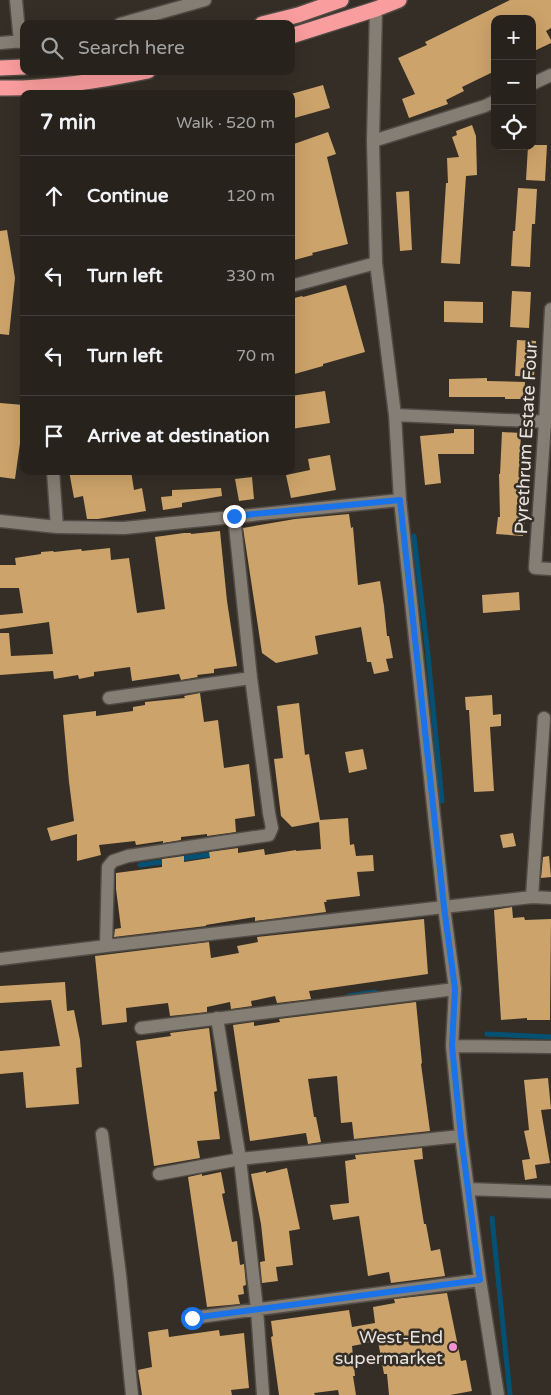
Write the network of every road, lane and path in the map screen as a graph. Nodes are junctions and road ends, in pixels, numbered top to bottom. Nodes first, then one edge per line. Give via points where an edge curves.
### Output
1 (16, 0) edge
2 (205, 0) edge
3 (341, 0) edge
4 (399, 0) edge
5 (376, 10) junction
6 (134, 20) edge
7 (278, 20) edge
8 (20, 27) edge
9 (295, 35) edge
10 (20, 41) edge
11 (0, 43) edge
12 (20, 67) edge
13 (0, 68) edge
14 (130, 75) edge
15 (549, 78) edge
16 (536, 83) edge
17 (0, 88) edge
18 (491, 103) edge
19 (373, 141) junction
20 (376, 263) junction
21 (295, 285) edge
22 (551, 309) edge
23 (395, 414) junction
24 (548, 422) edge
25 (53, 475) edge
26 (400, 500) junction
27 (234, 516) junction
28 (0, 521) edge
29 (57, 527) junction
30 (551, 569) edge
31 (251, 678) junction
32 (109, 698) dead end
33 (544, 718) dead end
34 (532, 897) junction
35 (551, 898) edge
36 (444, 907) junction
37 (106, 946) junction
38 (0, 959) edge
39 (455, 989) junction
40 (217, 1018) junction
41 (141, 1028) dead end
42 (452, 1046) junction
43 (551, 1047) edge
44 (102, 1134) dead end
45 (461, 1136) junction
46 (240, 1160) junction
47 (159, 1174) dead end
48 (468, 1189) junction
49 (551, 1192) edge
50 (480, 1280) junction
51 (257, 1309) junction
52 (192, 1318) dead end
53 (132, 1395) edge
54 (263, 1395) edge
55 (498, 1395) edge

1 - 8 street
2 - 6 street
3 - 7 highway
4 - 5 highway
5 - 9 highway
5 - 19 street
10 - 11 street
12 - 13 highway
14 - 17 highway via 62,85
15 - 16 street
18 - 19 street
19 - 20 street
20 - 21 street
20 - 23 street
22 - 24 street, Pyrethrum Estate Four
23 - 24 street
23 - 26 street
24 - 30 street, Pyrethrum Estate Four via 535,568
25 - 29 street
26 - 27 street
26 - 36 street
27 - 29 street via 124,528
27 - 31 street
28 - 29 street
31 - 32 street
31 - 37 street via 272,828 269,835 113,861 108,867
33 - 34 street
34 - 35 street
34 - 36 street
36 - 37 street
36 - 39 street
37 - 38 street
39 - 40 street
39 - 42 street
40 - 41 street
40 - 46 street
42 - 43 street
42 - 45 street
44 - 53 street
45 - 46 street
45 - 48 street
46 - 47 street
46 - 51 street
48 - 49 street
48 - 50 street
50 - 51 street
50 - 55 street
51 - 52 street
51 - 54 street

